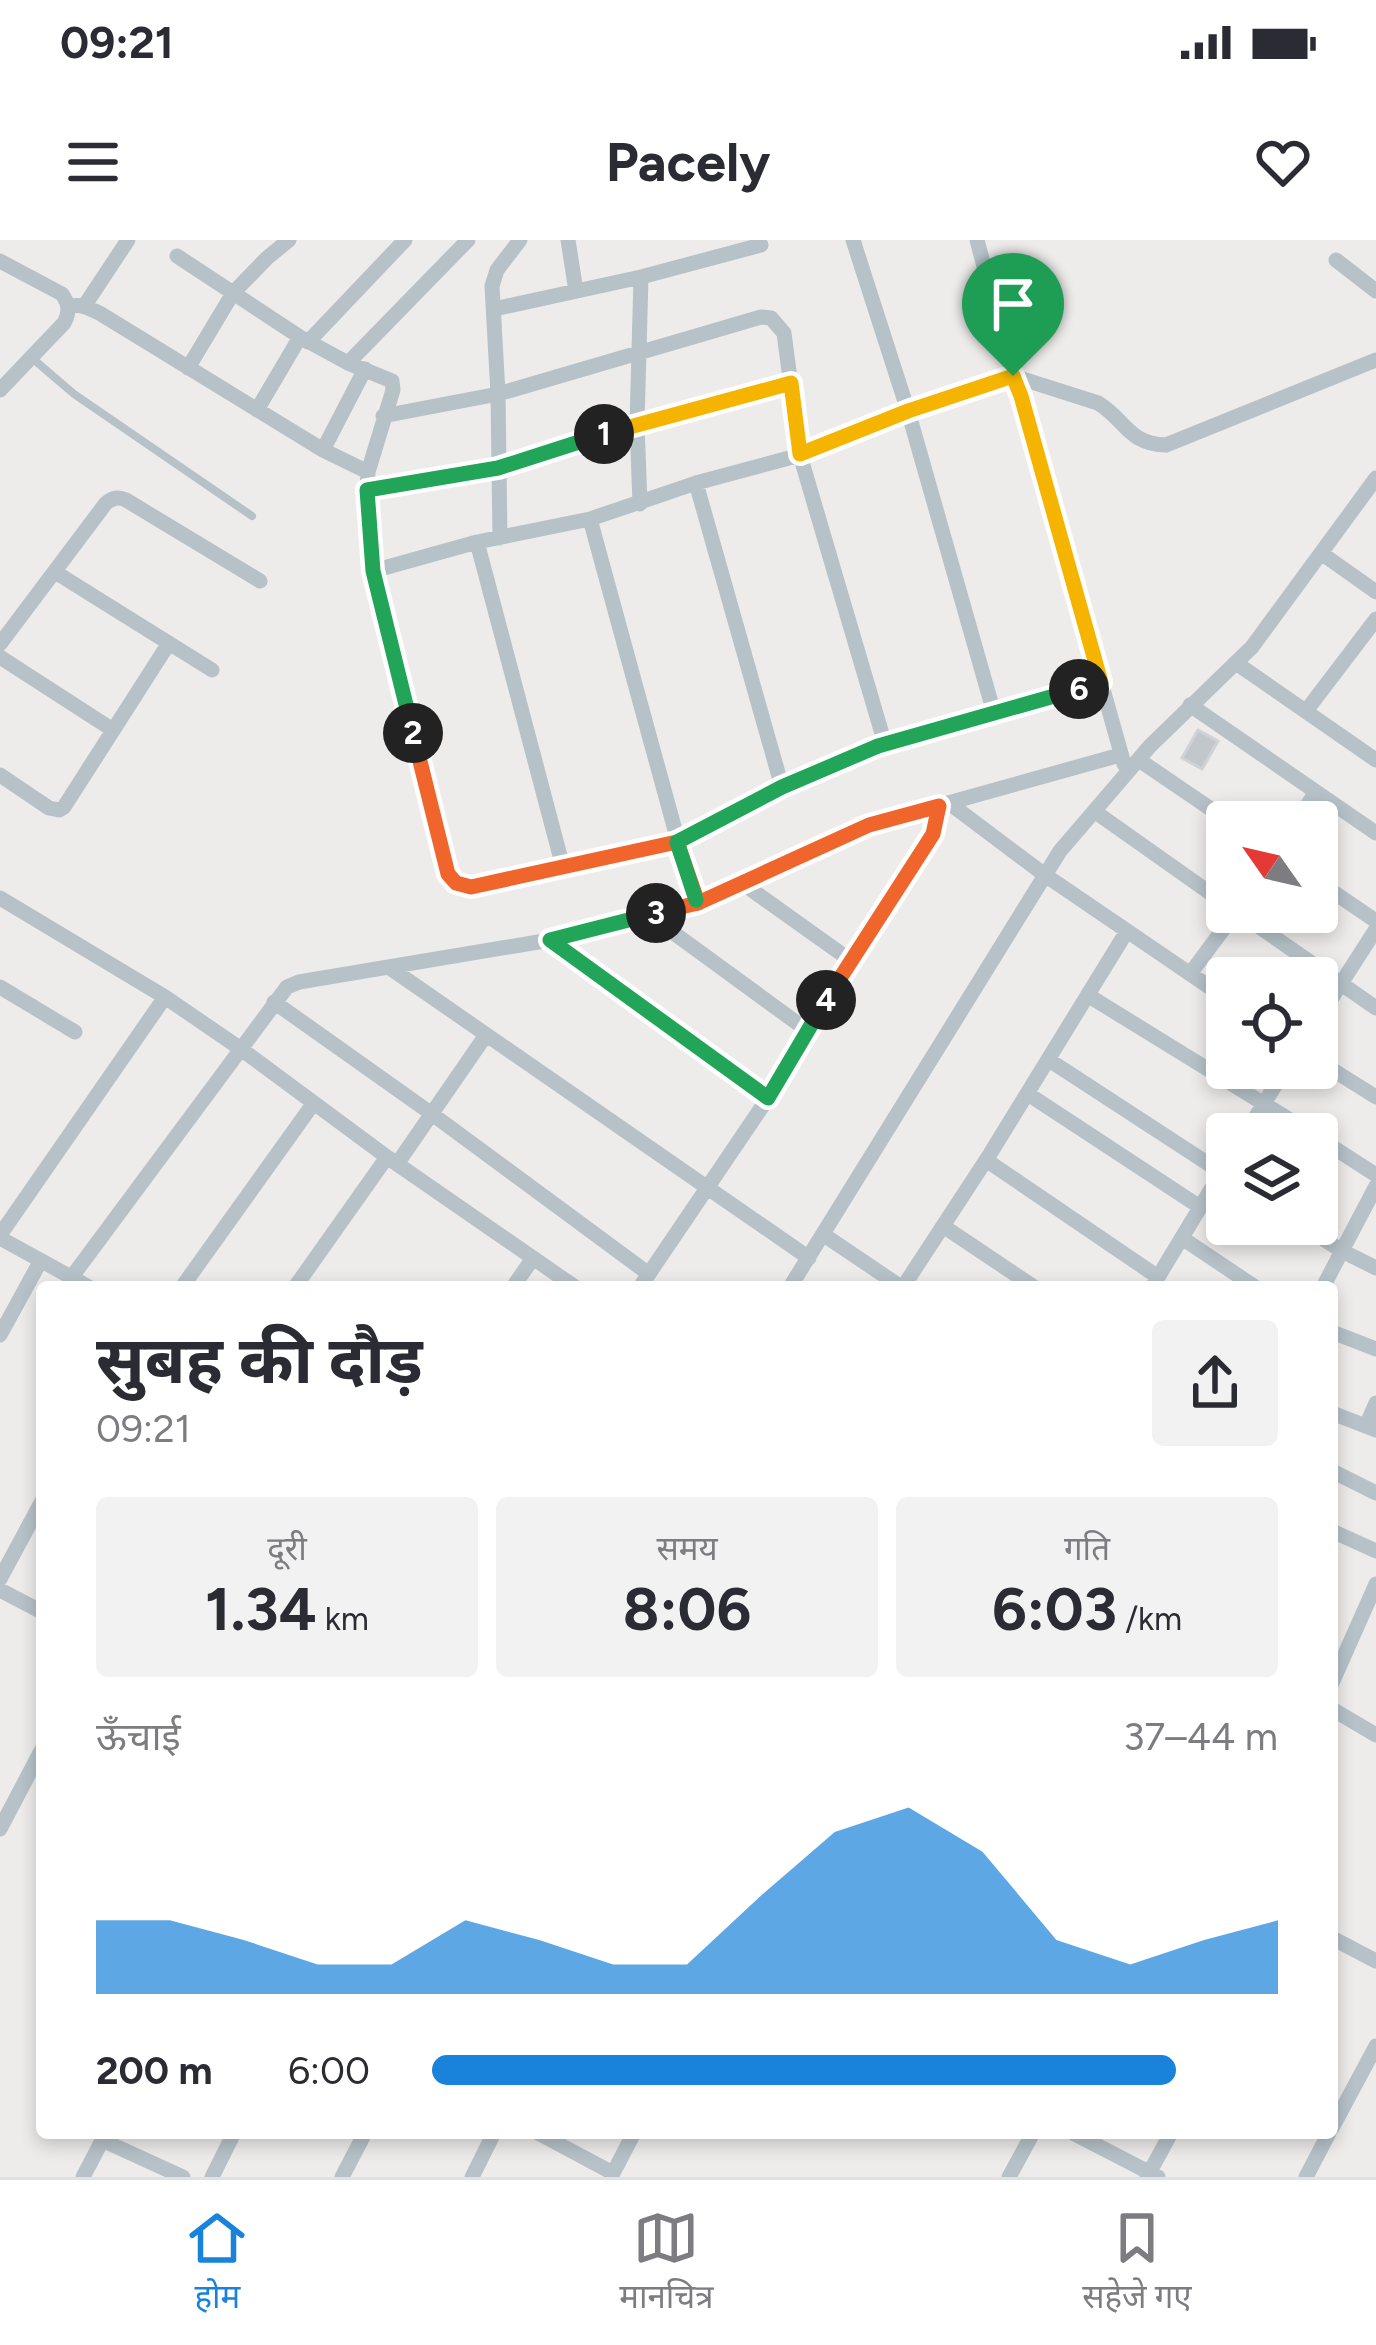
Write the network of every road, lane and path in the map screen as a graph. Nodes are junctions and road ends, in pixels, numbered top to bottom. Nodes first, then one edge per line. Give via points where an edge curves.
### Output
1 (128, 240) edge
2 (290, 240) edge
3 (405, 240) edge
4 (468, 240) edge
5 (520, 240) edge
6 (568, 240) edge
7 (853, 240) edge
8 (976, 240) edge
9 (761, 245) dead end
10 (177, 256) dead end
11 (1336, 260) dead end
12 (0, 261) edge
13 (641, 277) junction
14 (576, 291) junction
15 (1376, 291) edge
16 (233, 293) junction
17 (76, 306) junction
18 (494, 309) junction
19 (304, 340) junction
20 (639, 352) junction
21 (32, 358) junction
22 (1376, 361) edge
23 (0, 362) edge
24 (347, 363) junction
25 (188, 368) junction
26 (365, 370) junction
27 (17, 373) junction
28 (1013, 376) junction
29 (791, 383) junction
30 (0, 390) edge
31 (498, 394) junction
32 (257, 410) junction
33 (908, 411) junction
34 (383, 416) junction
35 (637, 424) junction
36 (322, 450) junction
37 (800, 454) junction
38 (498, 468) junction
39 (368, 472) junction
40 (1376, 478) edge
41 (696, 483) junction
42 (367, 490) junction
43 (640, 504) junction
44 (252, 516) dead end
45 (590, 519) junction
46 (500, 538) junction
47 (477, 542) junction
48 (1322, 553) junction
49 (373, 571) junction
50 (55, 572) junction
51 (260, 580) dead end
52 (1376, 592) edge
53 (1376, 620) edge
54 (169, 643) junction
55 (0, 644) edge
56 (0, 658) edge
57 (1236, 663) junction
58 (212, 670) dead end
59 (1101, 682) junction
60 (1190, 705) junction
61 (1306, 711) junction
62 (994, 713) junction
63 (113, 730) junction
64 (885, 744) junction
65 (1373, 752) edge
66 (1120, 755) junction
67 (1133, 766) junction
68 (0, 775) edge
69 (782, 787) junction
70 (1316, 792) junction
71 (1310, 801) edge
72 (944, 804) junction
73 (1206, 808) edge
74 (1094, 811) junction
75 (1376, 833) edge
76 (677, 842) junction
77 (563, 867) junction
78 (1045, 875) junction
79 (742, 883) junction
80 (1206, 889) edge
81 (1338, 897) edge
82 (0, 898) edge
83 (698, 903) junction
84 (649, 915) junction
85 (1376, 925) edge
86 (1127, 932) junction
87 (1221, 933) edge
88 (1267, 933) edge
89 (550, 940) junction
90 (850, 960) junction
91 (390, 968) junction
92 (1190, 974) junction
93 (1340, 984) junction
94 (1206, 985) edge
95 (0, 987) edge
96 (1338, 987) edge
97 (1089, 996) junction
98 (165, 997) junction
99 (274, 1002) junction
100 (1376, 1008) edge
101 (808, 1031) junction
102 (75, 1032) dead end
103 (486, 1035) junction
104 (241, 1048) junction
105 (1049, 1060) junction
106 (1338, 1073) edge
107 (1272, 1089) edge
108 (1028, 1094) junction
109 (1376, 1097) edge
110 (768, 1098) junction
111 (1264, 1102) junction
112 (313, 1104) junction
113 (1257, 1113) edge
114 (1281, 1113) edge
115 (432, 1114) junction
116 (1338, 1150) edge
117 (1206, 1159) edge
118 (392, 1160) junction
119 (986, 1160) junction
120 (1376, 1175) edge
121 (1376, 1186) edge
122 (708, 1189) junction
123 (1206, 1198) edge
124 (1200, 1207) junction
125 (943, 1226) junction
126 (824, 1235) junction
127 (0, 1236) edge
128 (1182, 1238) junction
129 (1333, 1245) edge
130 (1342, 1251) junction
131 (533, 1258) junction
132 (809, 1258) junction
133 (40, 1262) junction
134 (1376, 1268) edge
135 (71, 1278) junction
136 (77, 1281) edge
137 (186, 1281) edge
138 (300, 1281) edge
139 (517, 1281) edge
140 (566, 1281) edge
141 (645, 1281) edge
142 (794, 1281) edge
143 (893, 1281) edge
144 (906, 1281) edge
145 (1020, 1281) edge
146 (1154, 1281) edge
147 (1156, 1281) edge
148 (1246, 1281) edge
149 (1326, 1281) edge
150 (1338, 1334) edge
151 (0, 1335) edge
152 (1376, 1349) edge
153 (1376, 1403) edge
154 (1338, 1415) edge
155 (1371, 1428) edge
156 (1338, 1474) edge
157 (1376, 1493) edge
158 (36, 1512) edge
159 (1338, 1536) edge
160 (1376, 1551) edge
161 (0, 1580) edge
162 (1376, 1583) edge
163 (0, 1590) edge
164 (1372, 1605) edge
165 (36, 1609) edge
166 (1338, 1671) edge
167 (1338, 1713) edge
168 (1376, 1735) edge
169 (36, 1760) edge
170 (0, 1829) edge
171 (1338, 1940) edge
172 (1376, 1960) edge
173 (1376, 2045) edge
174 (1338, 2118) edge
175 (102, 2139) edge
176 (110, 2139) edge
177 (231, 2139) edge
178 (362, 2139) edge
179 (491, 2139) edge
180 (549, 2139) edge
181 (631, 2139) edge
182 (1030, 2139) edge
183 (1084, 2139) edge
184 (1168, 2139) edge
185 (1327, 2139) edge
186 (612, 2175) edge
187 (1151, 2176) edge
188 (83, 2177) edge
189 (183, 2177) edge
190 (212, 2177) edge
191 (342, 2177) edge
192 (472, 2177) edge
193 (1009, 2177) edge
194 (1306, 2177) edge

1 - 17 street
2 - 16 street
3 - 19 street
4 - 24 street
5 - 18 street via 493,277
6 - 14 street
7 - 33 street
8 - 28 street
9 - 13 street
10 - 16 street
11 - 15 street
12 - 17 street
13 - 14 street
13 - 20 street
14 - 18 street
16 - 19 street
16 - 25 street
17 - 21 street
17 - 25 street
18 - 31 street
19 - 24 street
19 - 32 street
20 - 29 street via 771,318 784,332
20 - 31 street
20 - 35 street
21 - 27 street
21 - 44 lane
22 - 28 street via 1166,445 1135,437 1098,403
23 - 27 street
24 - 26 street
25 - 32 street
26 - 34 street via 394,386
26 - 36 street
27 - 30 street
28 - 33 street
28 - 59 street
29 - 35 street
29 - 37 street
31 - 34 street
31 - 38 street
32 - 36 street
33 - 37 street
33 - 62 street
34 - 39 street
35 - 38 street
35 - 43 street
36 - 39 street
37 - 41 street
37 - 64 street
38 - 42 street
38 - 46 street
39 - 42 street
40 - 48 street
41 - 43 street
41 - 69 street
42 - 49 street
43 - 45 street
45 - 46 street
45 - 76 street
46 - 47 street
47 - 49 street
47 - 77 street
48 - 52 street
48 - 57 street
49 - 77 street via 448,874 471,887
50 - 51 street via 119,497
50 - 54 street
50 - 55 street
53 - 61 street
54 - 58 street
54 - 63 street
56 - 63 street
57 - 60 street
57 - 61 street
59 - 62 street
59 - 66 street
60 - 67 street
60 - 70 street
61 - 65 street
62 - 64 street
63 - 68 street via 59,810
64 - 69 street
66 - 67 street
66 - 72 street
67 - 73 street
67 - 74 street
69 - 76 street
70 - 71 street
70 - 75 street
72 - 78 street
72 - 79 street via 869,825
72 - 90 street via 933,834
74 - 78 street
74 - 80 street
76 - 77 street
76 - 83 street
78 - 86 street
78 - 126 street
79 - 83 street
79 - 90 street
81 - 85 street
82 - 98 street
83 - 84 street
84 - 89 street
84 - 101 street
85 - 93 street
86 - 92 street
86 - 97 street
87 - 92 street
88 - 93 street
89 - 91 street
89 - 110 street
90 - 101 street
91 - 99 street via 299,982
91 - 103 street
92 - 94 street
93 - 96 street
93 - 100 street
95 - 102 street
97 - 105 street
97 - 111 street
98 - 104 street
98 - 127 street
99 - 104 street
99 - 115 street
101 - 110 street
103 - 115 street
103 - 122 street
104 - 112 street
104 - 135 street
105 - 108 street
105 - 117 street
106 - 109 street
107 - 111 street
108 - 119 street
108 - 124 street
110 - 122 street
111 - 113 street
111 - 114 street
112 - 118 street
112 - 137 street
115 - 118 street
115 - 141 street
116 - 120 street
118 - 131 street
118 - 138 street
119 - 125 street
119 - 146 street
121 - 130 street
122 - 132 street
122 - 141 street
123 - 124 street
124 - 128 street
125 - 144 street
125 - 145 street
126 - 132 street
126 - 143 street
127 - 133 street
128 - 147 street
128 - 148 street
129 - 130 street
130 - 134 street
130 - 149 street
131 - 139 street
131 - 140 street
132 - 142 street
133 - 135 street
133 - 151 street
135 - 136 street
150 - 152 street
153 - 155 street
154 - 155 street
156 - 157 street
158 - 161 street
159 - 160 street
162 - 164 street
163 - 165 street
164 - 166 street
167 - 168 street
169 - 170 street
171 - 172 street
173 - 174 street
175 - 188 street
176 - 189 street
177 - 190 street
178 - 191 street
179 - 192 street
180 - 186 street
181 - 186 street
182 - 193 street
183 - 187 street
184 - 187 street
185 - 194 street

